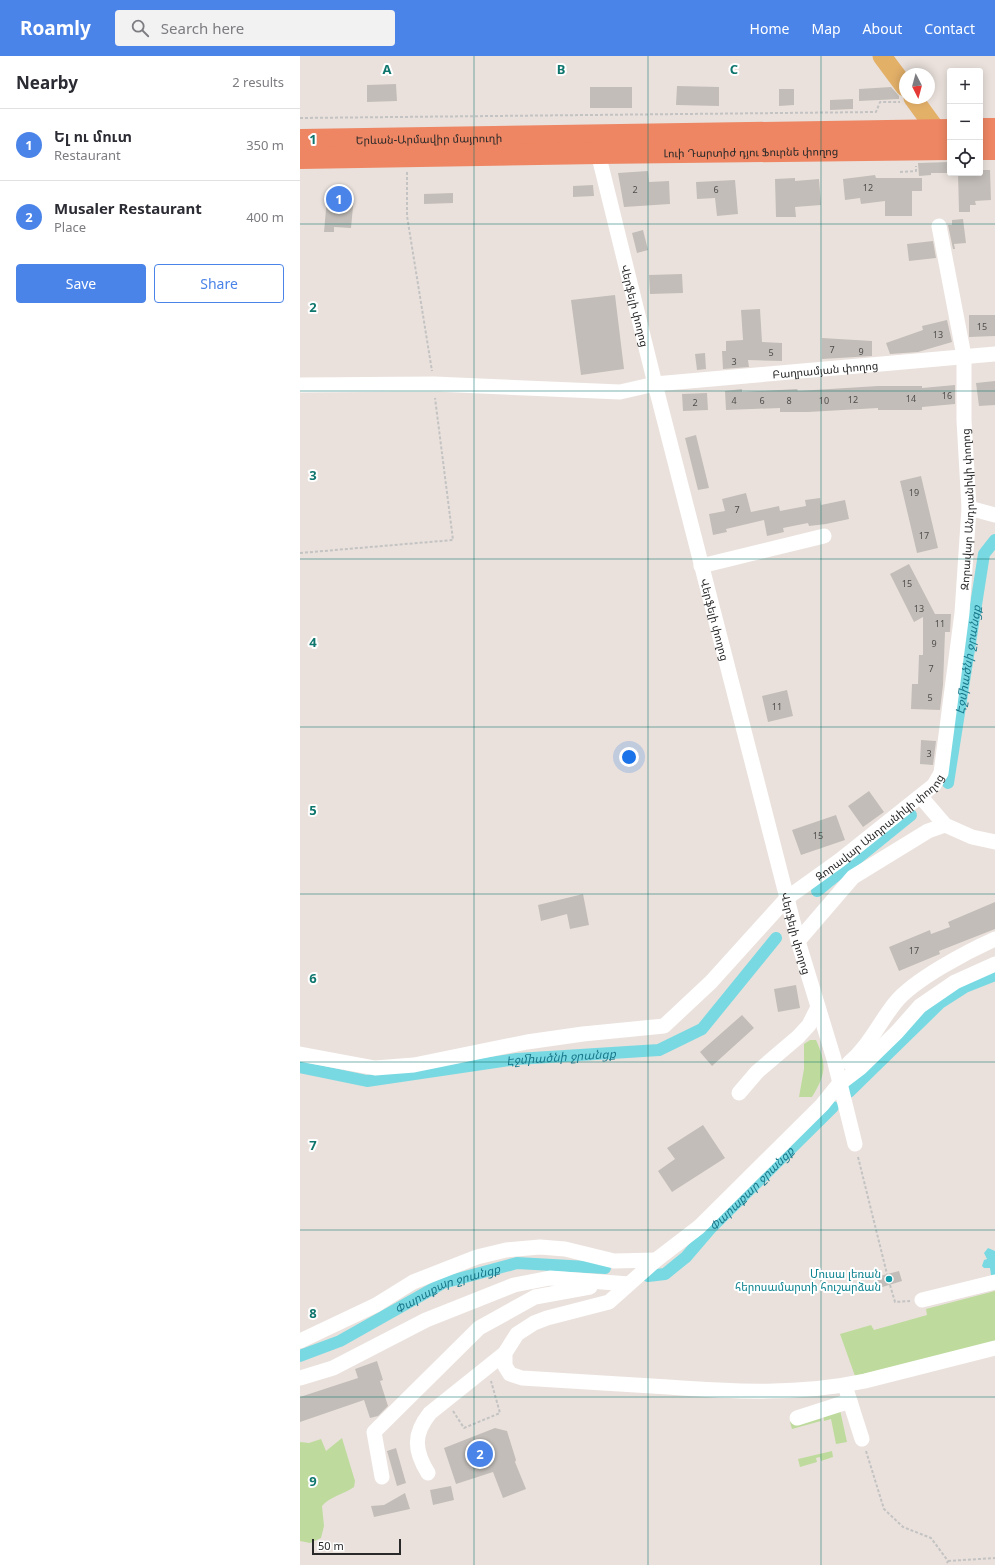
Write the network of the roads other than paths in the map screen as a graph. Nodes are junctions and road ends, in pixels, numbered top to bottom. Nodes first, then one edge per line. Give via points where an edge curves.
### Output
1 (882, 56) edge
2 (899, 84) edge
3 (915, 104) edge
4 (983, 129) edge
5 (995, 129) edge
6 (944, 130) edge
7 (300, 140) edge
8 (507, 145) junction
9 (555, 145) junction
10 (995, 148) edge
11 (947, 149) edge
12 (983, 149) edge
13 (598, 153) junction
14 (300, 158) edge
15 (939, 226) dead end
16 (995, 354) edge
17 (964, 356) junction
18 (655, 384) junction
19 (300, 385) edge
20 (969, 508) junction
21 (995, 515) edge
22 (824, 536) dead end
23 (702, 566) junction
24 (921, 797) junction
25 (945, 825) junction
26 (995, 842) edge
27 (833, 867) junction
28 (852, 876) junction
29 (787, 898) junction
30 (995, 939) edge
31 (798, 942) junction
32 (995, 964) edge
33 (818, 1008) junction
34 (300, 1054) edge
35 (834, 1059) junction
36 (866, 1062) junction
37 (849, 1063) junction
38 (839, 1084) junction
39 (739, 1093) dead end
40 (855, 1144) dead end
41 (656, 1260) junction
42 (995, 1282) edge
43 (608, 1284) junction
44 (628, 1284) junction
45 (922, 1300) road end
46 (300, 1341) edge
47 (995, 1348) edge
48 (505, 1353) junction
49 (300, 1378) edge
50 (845, 1386) junction
51 (850, 1401) junction
52 (797, 1418) dead end
53 (862, 1439) road end
54 (428, 1473) dead end
55 (382, 1477) dead end

1 - 2 main road
3 - 6 main road
4 - 5 highway
6 - 9 highway, Լուի Դարտիժ դյու Ֆուրնե փողոց
7 - 8 highway, Երևան-Արմավիր մայրուղի
8 - 9 highway, Երևան-Արմավիր մայրուղի
8 - 14 highway, Երևան-Արմավիր մայրուղի via 406,156
9 - 13 highway, Լուի Դարտիժ դյու Ֆուրնե փողոց
10 - 12 highway
11 - 13 highway, Լուի Դարտիժ դյու Ֆուրնե փողոց
13 - 18 street, Վերֆելի փողոց
15 - 17 street, Զորավար Անդրանիկի փողոց
16 - 17 street, Բաղրամյան փողոց
17 - 18 street, Բաղրամյան փողոց
17 - 20 street, Զորավար Անդրանիկի փողոց via 964,420
18 - 19 street, Բաղրամյան փողոց via 620,392 434,384
18 - 23 street, Վերֆելի փողոց
20 - 21 street
20 - 24 street, Զորավար Անդրանիկի փողոց via 962,613 941,773 934,785
22 - 23 street
23 - 29 street, Վերֆելի փողոց
24 - 25 street
24 - 27 street, Զորավար Անդրանիկի փողոց
25 - 26 street via 972,837
25 - 28 street via 928,830
27 - 28 street
27 - 29 street, Զորավար Անդրանիկի փողոց
28 - 31 street
29 - 31 street, Վերֆելի փողոց
29 - 34 street, Զորավար Անդրանիկի փողոց via 712,982 664,1026 527,1042 414,1065 383,1068
30 - 37 street via 928,976 905,994 896,1002 866,1046
31 - 33 street, Վերֆելի փողոց
32 - 36 street via 955,982 920,1006
33 - 35 street, Վերֆելի փողոց
33 - 39 street via 809,1025 798,1037 756,1072
35 - 37 street
35 - 38 street, Վերֆելի փողոց
36 - 37 street
36 - 38 street
38 - 40 street, Վերֆելի փողոց
38 - 41 street via 822,1105 699,1227
41 - 44 street
41 - 46 street via 614,1261 565,1249 540,1247 506,1250 477,1257 413,1282 376,1305
42 - 45 street
43 - 44 street
43 - 49 street via 550,1278 514,1285 426,1320 333,1368
43 - 55 street via 535,1297 479,1328 374,1432
44 - 48 street via 609,1302 534,1322 517,1334
47 - 50 street
48 - 50 street via 505,1366 510,1374 522,1378 742,1392 780,1392
48 - 54 street via 430,1413 420,1425 417,1448
50 - 51 street
51 - 52 street
51 - 53 street

